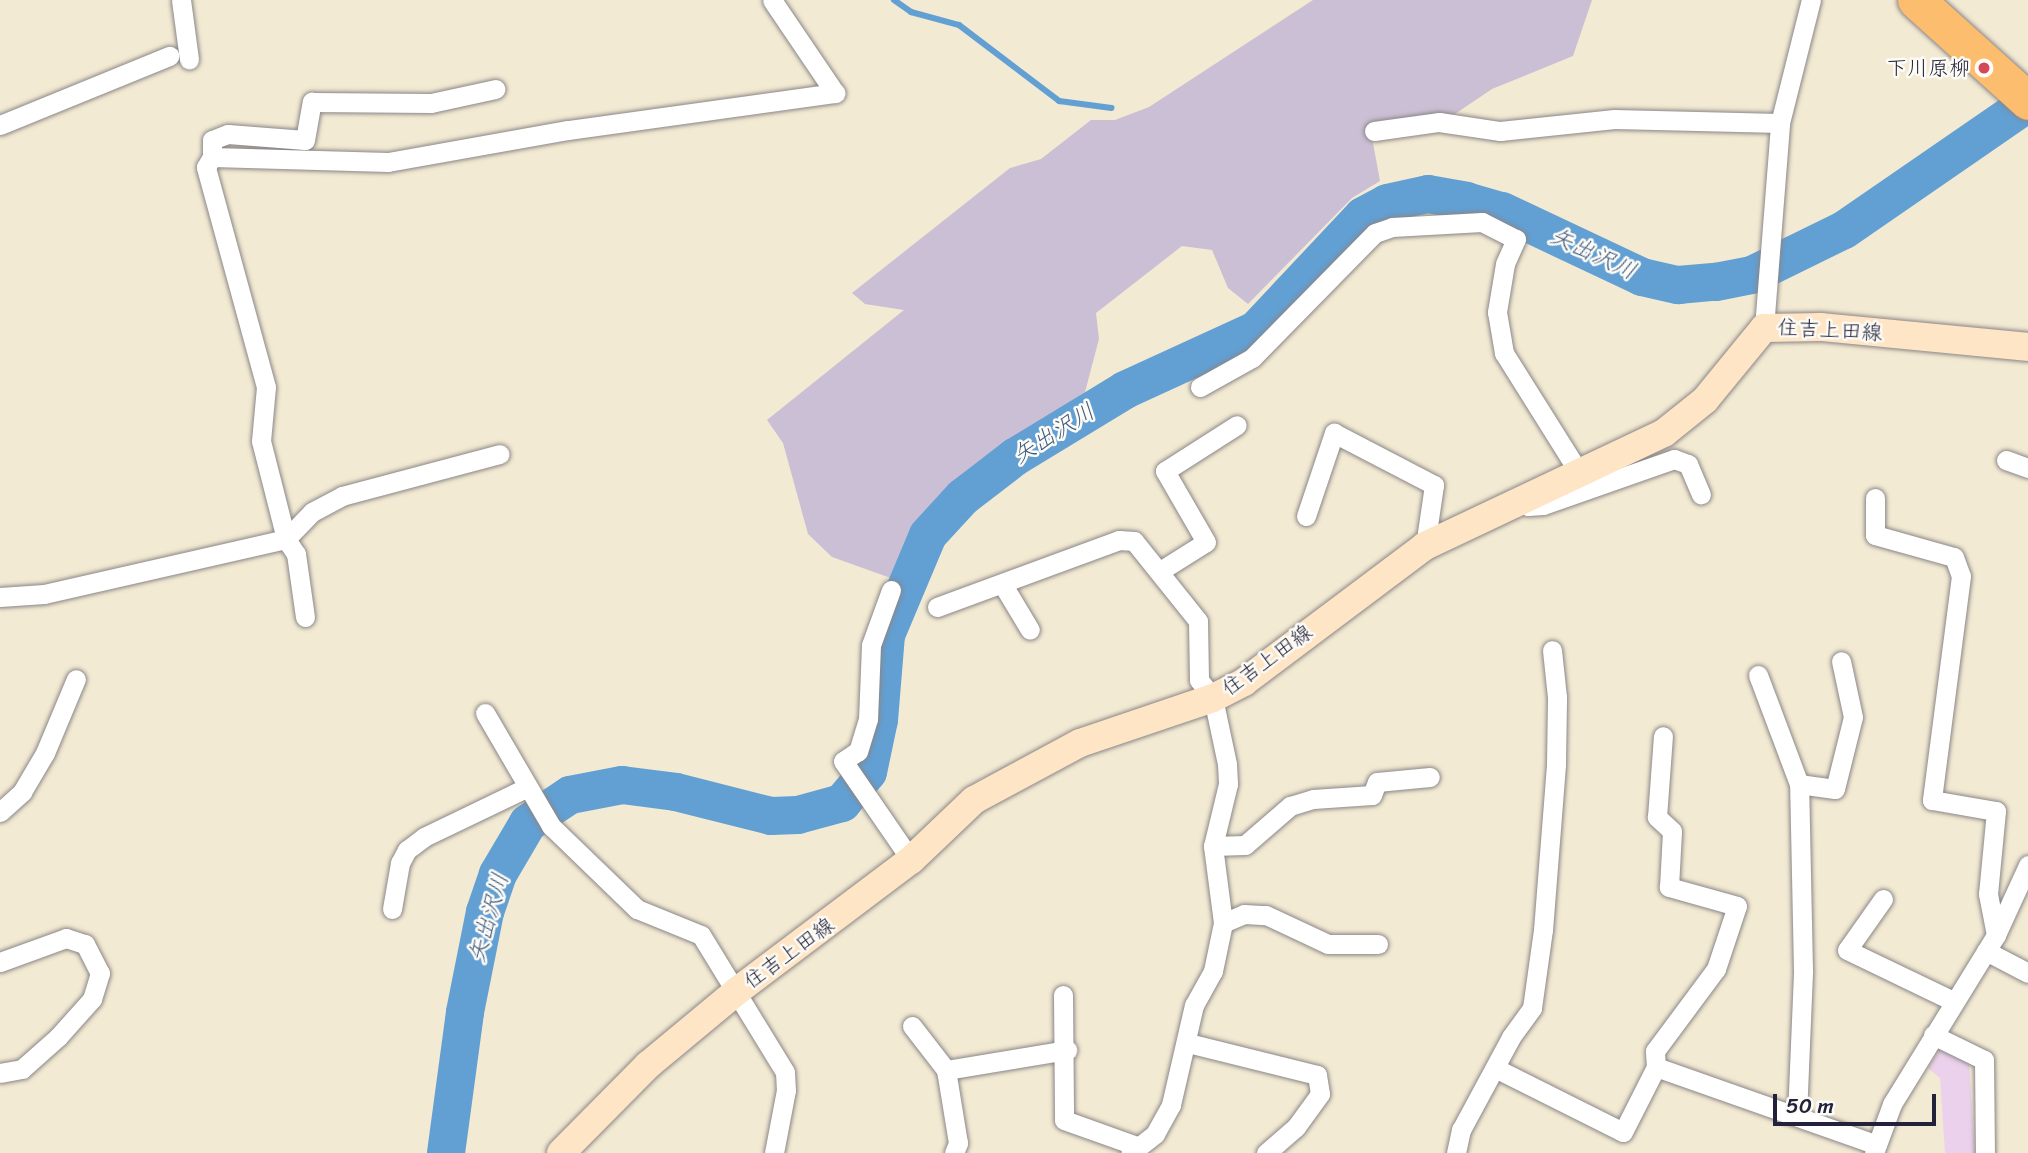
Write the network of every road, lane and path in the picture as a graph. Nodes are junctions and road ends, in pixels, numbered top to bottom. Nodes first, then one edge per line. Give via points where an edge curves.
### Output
1 (181, 0) edge
2 (772, 0) edge
3 (1811, 0) edge
4 (1916, 0) edge
5 (169, 56) dead end
6 (189, 59) dead end
7 (495, 89) dead end
8 (2028, 101) edge
9 (1780, 123) junction
10 (0, 125) edge
11 (1374, 131) dead end
12 (212, 157) junction
13 (1764, 328) junction
14 (2028, 347) edge
15 (1200, 387) dead end
16 (1237, 425) dead end
17 (500, 454) dead end
18 (2006, 460) dead end
19 (1650, 467) junction
20 (2028, 468) edge
21 (1590, 470) junction
22 (1701, 494) dead end
23 (1875, 498) dead end
24 (1524, 500) junction
25 (1306, 516) dead end
26 (286, 539) junction
27 (1425, 547) junction
28 (1160, 571) junction
29 (1003, 585) junction
30 (891, 590) dead end
31 (0, 597) edge
32 (937, 607) dead end
33 (305, 617) dead end
34 (1030, 630) dead end
35 (1552, 650) dead end
36 (1841, 661) dead end
37 (1758, 675) dead end
38 (76, 679) dead end
39 (1213, 698) junction
40 (485, 713) dead end
41 (1663, 736) dead end
42 (1430, 777) dead end
43 (1798, 784) junction
44 (530, 789) junction
45 (0, 812) edge
46 (1213, 846) junction
47 (911, 860) junction
48 (2028, 865) edge
49 (1883, 899) dead end
50 (392, 909) dead end
51 (1223, 923) junction
52 (1991, 943) junction
53 (1378, 944) dead end
54 (0, 962) edge
55 (2028, 972) edge
56 (737, 991) junction
57 (1063, 995) dead end
58 (1953, 1001) junction
59 (912, 1026) dead end
60 (1933, 1035) junction
61 (1188, 1043) junction
62 (1066, 1050) junction
63 (1656, 1067) junction
64 (1495, 1068) junction
65 (946, 1070) junction
66 (0, 1073) edge
67 (1797, 1116) junction
68 (1875, 1149) edge
69 (1134, 1150) edge
70 (561, 1153) edge
71 (774, 1153) edge
72 (954, 1153) edge
73 (1266, 1153) edge
74 (1456, 1153) edge
75 (1985, 1153) edge

1 - 6 street
2 - 12 street via 835,93 568,130 388,162
3 - 9 street
4 - 8 highway
5 - 10 street
7 - 12 street via 431,103 312,102 305,140 228,134 212,140
9 - 11 street via 1614,119 1500,131 1439,122
9 - 13 street
12 - 26 street via 206,167 266,387 261,441
13 - 14 main road, 住吉上田線 via 1821,327
13 - 21 main road, 住吉上田線 via 1685,418
15 - 21 street via 1252,358 1375,233 1392,227 1482,222 1516,239 1505,264 1497,312 1504,353
16 - 28 street via 1165,471 1206,542
17 - 26 street via 342,496 312,512
18 - 20 street
19 - 21 street via 1606,473
19 - 22 street via 1682,460
19 - 24 street via 1543,505 1528,506
21 - 24 main road, 住吉上田線
23 - 52 street via 1875,535 1954,557 1961,576 1932,800 1996,811 1987,894
24 - 27 main road, 住吉上田線
25 - 27 street via 1334,433 1434,485
26 - 31 street via 44,594
26 - 33 street via 296,554
27 - 39 main road, 住吉上田線 via 1244,682
28 - 29 street via 1134,541 1119,540
28 - 39 street via 1198,621 1199,680
29 - 32 street
29 - 34 street
30 - 47 street via 871,645 868,719 858,751 843,761
35 - 64 street via 1556,764 1543,930 1532,1008
36 - 43 street via 1853,717 1835,789
37 - 43 street
38 - 45 street via 45,753 22,792
39 - 46 street via 1228,784
39 - 47 main road, 住吉上田線 via 1080,743 974,800
40 - 44 street
41 - 63 street via 1657,817 1672,831 1669,887 1737,906 1716,969 1655,1051
42 - 46 street via 1377,782 1372,795 1290,806 1245,845
43 - 67 street via 1803,970
44 - 50 street via 424,837 407,850 400,863
44 - 56 street via 551,826 637,909 701,935
46 - 51 street
47 - 56 main road, 住吉上田線
48 - 52 street
49 - 58 street via 1847,950
51 - 53 street via 1244,914 1266,915 1328,944
51 - 61 street via 1213,971 1194,1005
52 - 55 street
52 - 58 street
54 - 66 street via 66,938 85,944 100,973 92,999 58,1037 22,1069
56 - 70 main road, 住吉上田線 via 648,1065
56 - 71 street via 785,1072
57 - 62 street
58 - 60 street
59 - 65 street
60 - 68 street via 1892,1104
60 - 75 street via 1984,1060
61 - 69 street via 1171,1105 1154,1133
61 - 73 street via 1317,1076 1320,1094 1296,1127
62 - 65 street
62 - 69 street via 1064,1120
63 - 64 street via 1623,1132
63 - 67 street
64 - 74 street via 1461,1130
65 - 72 street via 958,1143
67 - 68 street

